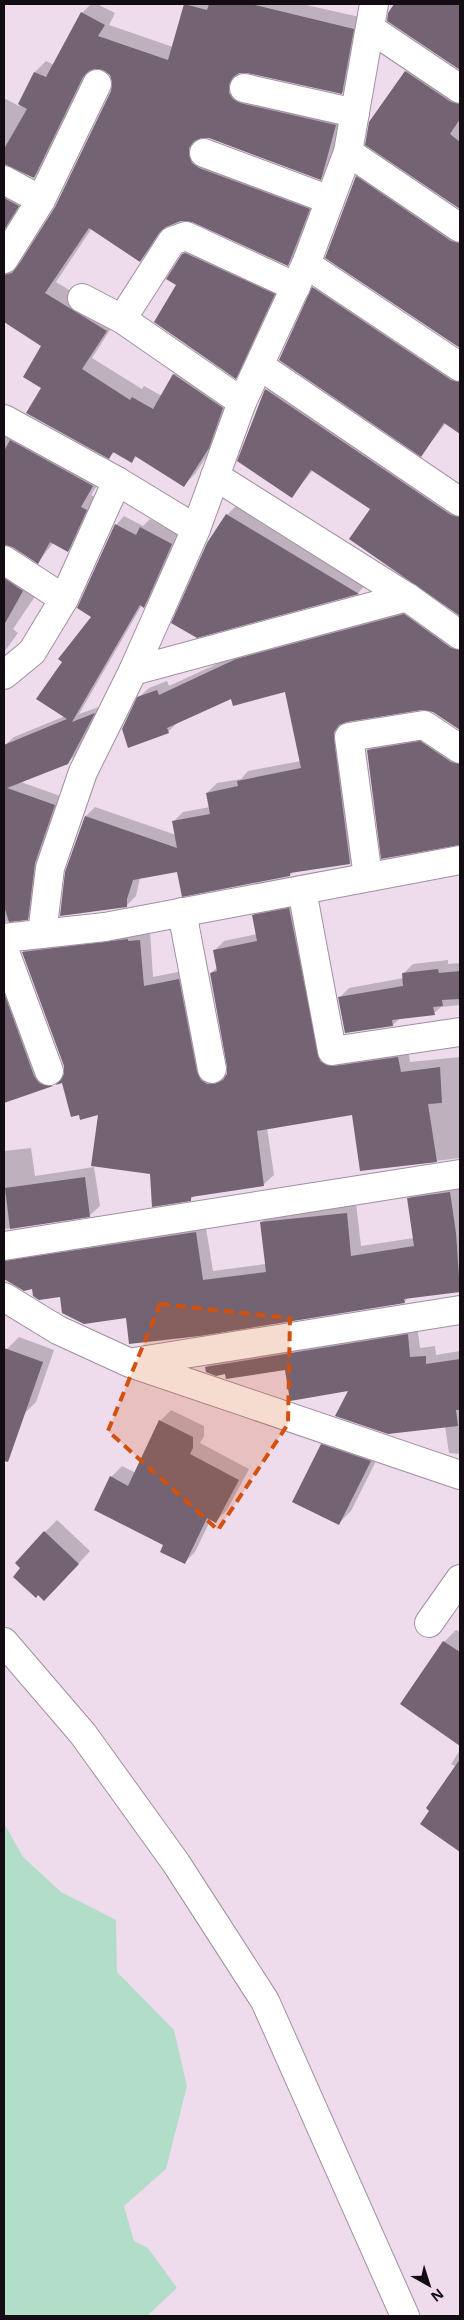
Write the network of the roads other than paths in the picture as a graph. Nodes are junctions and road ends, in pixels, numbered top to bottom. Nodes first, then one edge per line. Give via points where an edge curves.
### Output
1 (372, 16) edge
2 (97, 84) dead end
3 (244, 88) dead end
4 (460, 89) edge
5 (355, 113) junction
6 (204, 152) dead end
7 (348, 152) junction
8 (4, 180) edge
9 (41, 200) junction
10 (330, 200) junction
11 (460, 228) edge
12 (4, 259) edge
13 (301, 276) junction
14 (82, 298) dead end
15 (122, 319) junction
16 (260, 366) junction
17 (460, 367) edge
18 (242, 402) junction
19 (4, 419) edge
20 (215, 476) junction
21 (117, 481) junction
22 (460, 502) edge
23 (196, 529) junction
24 (4, 560) edge
25 (407, 598) junction
26 (64, 599) junction
27 (460, 635) edge
28 (133, 671) junction
29 (4, 675) edge
30 (460, 749) edge
31 (460, 860) edge
32 (368, 877) junction
33 (302, 890) junction
34 (182, 912) junction
35 (42, 934) junction
36 (4, 938) edge
37 (4, 949) edge
38 (460, 1032) edge
39 (212, 1069) dead end
40 (49, 1071) dead end
41 (460, 1177) edge
42 (4, 1246) edge
43 (4, 1297) edge
44 (460, 1310) edge
45 (130, 1363) junction
46 (460, 1475) edge
47 (460, 1580) edge
48 (429, 1623) dead end
49 (4, 1642) edge
50 (405, 2316) edge

1 - 4 street
1 - 5 street
2 - 9 street
3 - 5 street
5 - 7 street
6 - 10 street
7 - 10 street
7 - 11 street
8 - 9 street
9 - 12 street
10 - 13 street
13 - 15 street via 186,236 172,241
13 - 16 street
13 - 17 street
14 - 15 street
15 - 18 street
16 - 18 street
16 - 22 street
18 - 20 street
19 - 21 street
20 - 23 street
20 - 25 street
21 - 23 street
21 - 26 street
23 - 28 street
24 - 26 street
25 - 27 street
25 - 28 street
26 - 29 street via 32,652
28 - 35 street via 83,772 50,868
30 - 32 street via 424,725 349,737
31 - 32 street
32 - 33 street
33 - 34 street
33 - 38 street via 332,1051
34 - 35 street via 105,927
34 - 39 street
35 - 36 street
37 - 40 street
41 - 42 street
43 - 45 street via 58,1330
44 - 45 street
45 - 46 street
47 - 48 street
49 - 50 street via 84,1734 176,1863 265,2001

